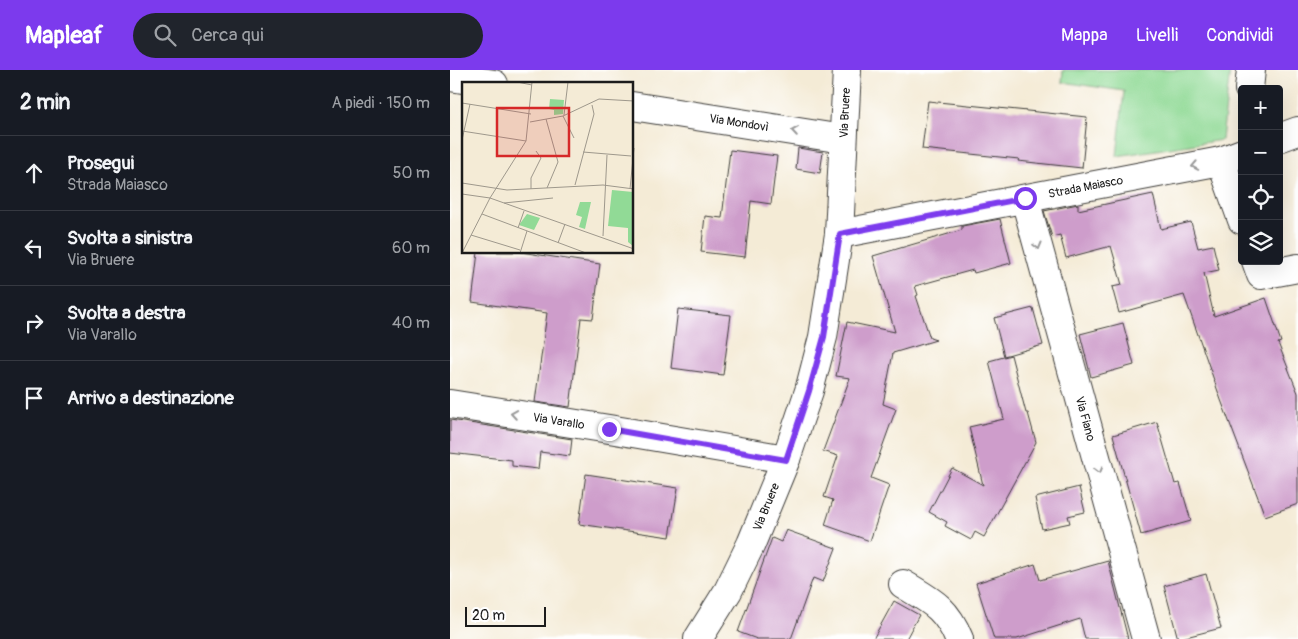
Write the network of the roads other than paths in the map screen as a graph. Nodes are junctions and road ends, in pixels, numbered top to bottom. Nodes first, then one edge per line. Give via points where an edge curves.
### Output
1 (847, 70) edge
2 (1251, 70) edge
3 (450, 77) edge
4 (481, 82) edge
5 (1250, 85) edge
6 (634, 106) edge
7 (1298, 131) edge
8 (1283, 137) edge
9 (843, 139) junction
10 (1232, 157) edge
11 (1238, 195) edge
12 (1025, 198) junction
13 (840, 234) junction
14 (1257, 265) edge
15 (1298, 268) edge
16 (450, 404) edge
17 (786, 460) junction
18 (903, 584) dead end
19 (698, 639) edge
20 (959, 639) edge
21 (1146, 639) edge

1 - 9 street, Via Bruere
2 - 5 street
3 - 4 street
9 -> 6 street, Via Mondovì
7 - 8 street
9 - 13 street, Via Bruere
10 - 11 street
10 -> 12 street, Strada Maiasco
12 - 13 street, Strada Maiasco
12 -> 21 street, Via Fiano
13 - 17 street, Via Bruere via 824,337
14 - 15 street via 1261,275
17 -> 16 street, Via Varallo
17 - 19 street, Via Bruere via 728,591
18 - 20 street via 938,605 952,622

